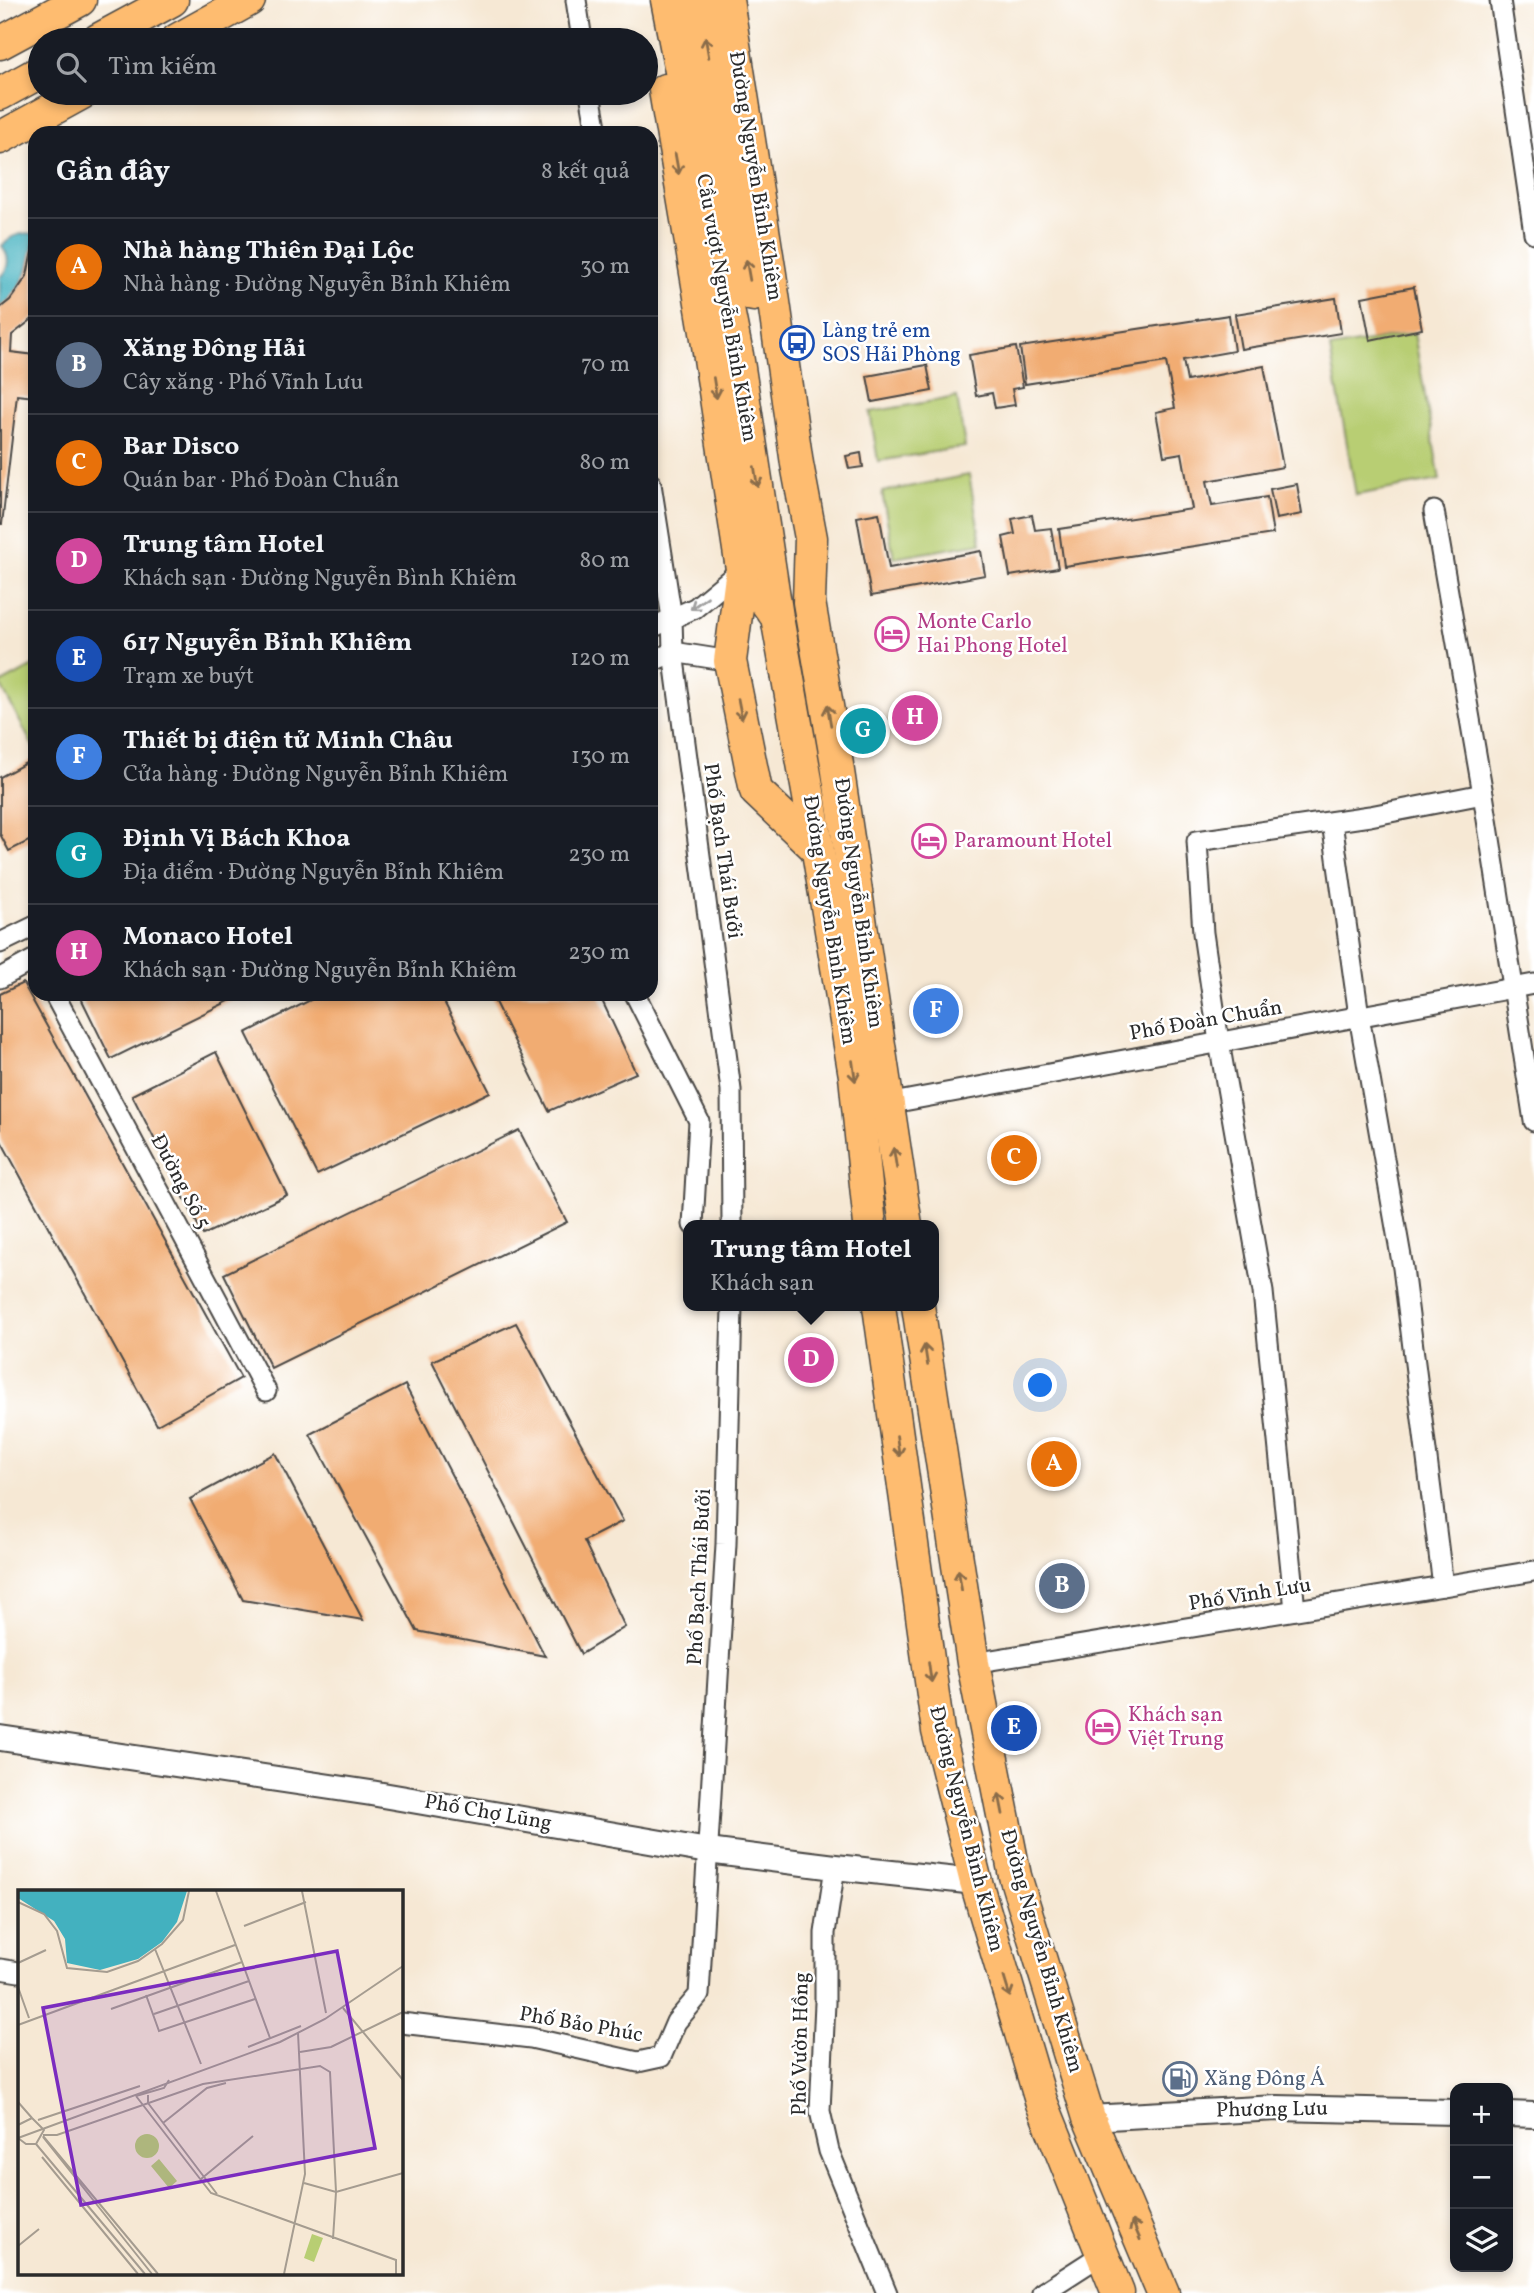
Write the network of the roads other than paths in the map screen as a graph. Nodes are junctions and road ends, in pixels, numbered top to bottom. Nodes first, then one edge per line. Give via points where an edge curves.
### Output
1 (79, 0) edge
2 (172, 0) edge
3 (249, 0) edge
4 (576, 0) edge
5 (698, 0) edge
6 (727, 0) edge
7 (1500, 0) edge
8 (655, 4) edge
9 (188, 23) edge
10 (28, 28) edge
11 (29, 28) edge
12 (120, 28) edge
13 (580, 28) edge
14 (0, 44) edge
15 (28, 79) edge
16 (0, 94) edge
17 (60, 105) edge
18 (592, 105) edge
19 (596, 126) edge
20 (0, 138) edge
21 (1534, 233) edge
22 (1434, 511) dead end
23 (658, 529) edge
24 (742, 569) junction
25 (809, 602) junction
26 (777, 617) junction
27 (672, 618) junction
28 (658, 625) edge
29 (673, 652) junction
30 (658, 659) edge
31 (730, 661) junction
32 (1483, 794) junction
33 (1332, 822) junction
34 (817, 849) junction
35 (28, 930) edge
36 (0, 943) edge
37 (28, 962) edge
38 (0, 978) edge
39 (1534, 984) edge
40 (1514, 988) junction
41 (58, 1001) edge
42 (639, 1001) edge
43 (1359, 1016) junction
44 (1219, 1042) junction
45 (887, 1104) junction
46 (1534, 1121) edge
47 (692, 1220) edge
48 (732, 1220) edge
49 (869, 1220) edge
50 (905, 1220) edge
51 (732, 1311) edge
52 (880, 1311) edge
53 (919, 1311) edge
54 (266, 1391) dead end
55 (1534, 1571) edge
56 (1443, 1586) junction
57 (1295, 1610) junction
58 (973, 1663) junction
59 (0, 1738) edge
60 (708, 1851) junction
61 (835, 1867) junction
62 (976, 1882) junction
63 (0, 1969) edge
64 (18, 1972) edge
65 (402, 2024) edge
66 (1450, 2112) edge
67 (1513, 2114) edge
68 (1534, 2115) edge
69 (1089, 2119) junction
70 (1101, 2255) junction
71 (887, 2293) edge
72 (1042, 2293) edge
73 (1118, 2293) edge
74 (1163, 2293) edge

1 - 11 main road
2 - 12 main road
3 - 9 main road
4 - 13 street
25 -> 5 main road, Cầu vượt Nguyễn Bỉnh Khiêm via 785,503 762,347
6 - 25 main road, Đường Nguyễn Bỉnh Khiêm via 811,538
7 - 21 street
8 -> 24 main road
8 -> 26 main road, Cầu vượt Nguyễn Bỉnh Khiêm via 737,355
10 - 14 main road
15 - 16 main road
17 - 20 main road
18 - 19 street
22 - 32 street
23 - 27 street, Phố Bạch Thái Bưởi
24 - 26 main road
24 -> 27 street via 695,608
24 - 31 main road
45 -> 25 main road, Đường Nguyễn Bỉnh Khiêm
26 - 34 main road, Đường Nguyễn Bình Khiêm
27 - 28 street
27 - 29 street, Phố Bạch Thái Bưởi
29 - 30 street
29 - 31 street
29 - 48 street, Phố Bạch Thái Bưởi via 731,1090
31 -> 34 main road via 756,791
32 - 33 street
32 - 40 street
33 - 43 street
33 - 44 street via 1197,841 1203,933
34 -> 49 main road, Đường Nguyễn Bình Khiêm via 855,1076
35 - 36 street
37 - 38 street
39 - 40 street, Phố Đoàn Chuẩn
40 - 43 street, Phố Đoàn Chuẩn
40 - 46 street
41 - 54 street, Đường Số 5
42 - 47 street via 699,1121
43 - 44 street, Phố Đoàn Chuẩn
43 - 56 street via 1403,1268
44 - 45 street, Phố Đoàn Chuẩn
44 - 57 street via 1263,1292
50 -> 45 main road, Đường Nguyễn Bỉnh Khiêm
51 - 60 street, Phố Bạch Thái Bưởi via 726,1544
52 -> 62 main road, Đường Nguyễn Bình Khiêm via 938,1731
58 -> 53 main road, Đường Nguyễn Bỉnh Khiêm
55 - 56 street, Phố Vĩnh Lưu
56 - 57 street, Phố Vĩnh Lưu
57 - 58 street, Phố Vĩnh Lưu
69 -> 58 main road, Đường Nguyễn Bỉnh Khiêm via 1016,1876
59 - 60 street, Phố Chợ Lũng via 371,1793
60 - 61 street, Phố Chợ Lũng
60 - 65 street, Phố Bảo Phúc via 699,1996 676,2022 661,2057 638,2062 531,2038
61 - 62 street, Phố Chợ Lũng
61 - 71 street, Phố Vườn Hồng via 825,1933 820,2111 829,2151
62 -> 70 main road, Đường Nguyễn Bình Khiêm via 1041,2101
63 - 64 street
66 - 69 street, Phương Lưu via 1277,2108
67 - 68 street
74 -> 69 main road, Đường Nguyễn Bỉnh Khiêm
70 - 72 street
70 - 73 main road, Đường Nguyễn Bình Khiêm

